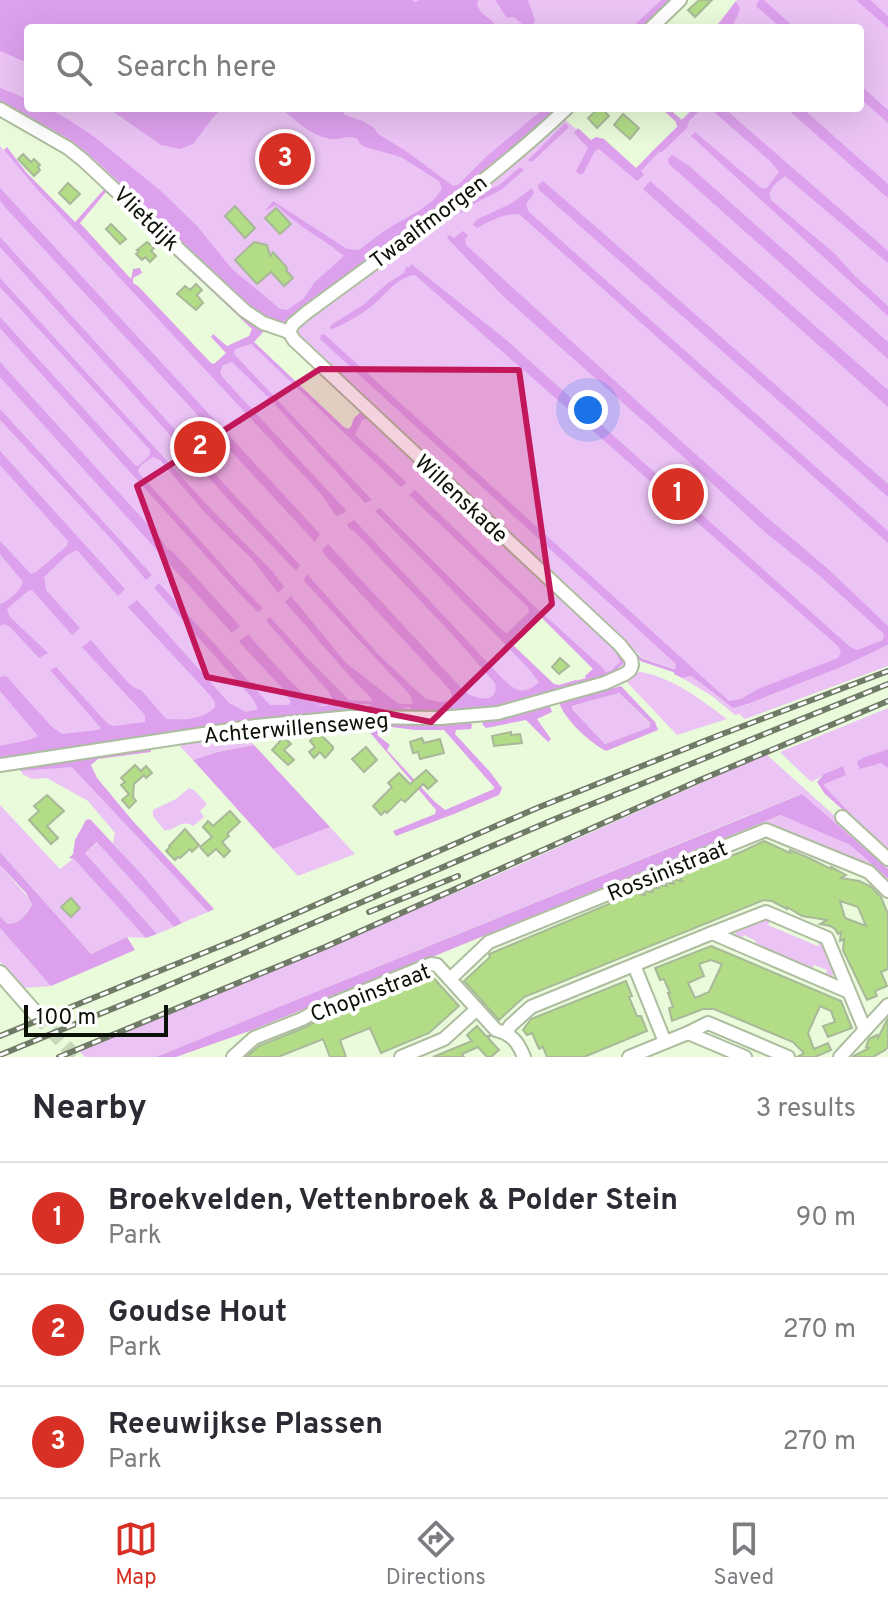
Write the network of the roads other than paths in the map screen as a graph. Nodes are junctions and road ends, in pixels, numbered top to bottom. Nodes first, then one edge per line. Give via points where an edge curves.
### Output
1 (680, 0) edge
2 (655, 24) edge
3 (0, 109) edge
4 (563, 112) edge
5 (289, 332) junction
6 (632, 665) joint
7 (0, 765) edge
8 (842, 817) dead end
9 (888, 859) edge
10 (888, 891) edge
11 (730, 926) junction
12 (712, 933) junction
13 (732, 942) junction
14 (634, 965) junction
15 (841, 972) junction
16 (0, 973) edge
17 (450, 979) junction
18 (830, 984) junction
19 (849, 992) junction
20 (888, 1005) edge
21 (477, 1009) junction
22 (37, 1015) tunnel mouth
23 (865, 1030) junction
24 (506, 1033) junction
25 (688, 1033) junction
26 (665, 1042) junction
27 (233, 1057) edge
28 (401, 1057) edge
29 (524, 1057) edge
30 (629, 1057) edge
31 (745, 1057) edge
32 (788, 1057) edge
33 (840, 1057) edge

1 - 2 street
3 - 5 street, Vlietdijk via 68,148 245,311
4 - 5 street, Twaalfmorgen via 512,157 306,313
5 - 6 street, Willenskade via 620,645
6 - 7 street, Achterwillenseweg via 605,683 498,713 256,726
8 - 9 street
10 - 17 street, Rossinistraat via 869,872 766,830 489,942
11 - 12 street
11 - 13 street
11 - 15 street via 766,912 789,921 827,938
12 - 13 street
12 - 14 street
13 - 18 street
14 - 24 street via 531,1007
14 - 26 street
15 - 18 street
15 - 19 street
16 - 22 main road
17 - 21 street, Chopinstraat
17 - 27 street, Chopinstraat via 431,964 254,1038
18 - 19 street
19 - 23 street
20 - 23 street
21 - 24 street, Chopinstraat via 496,1030
21 - 28 street via 444,1039
23 - 33 street
24 - 29 street, Chopinstraat
25 - 26 street
25 - 31 street
25 - 32 street via 708,1023
26 - 30 street

